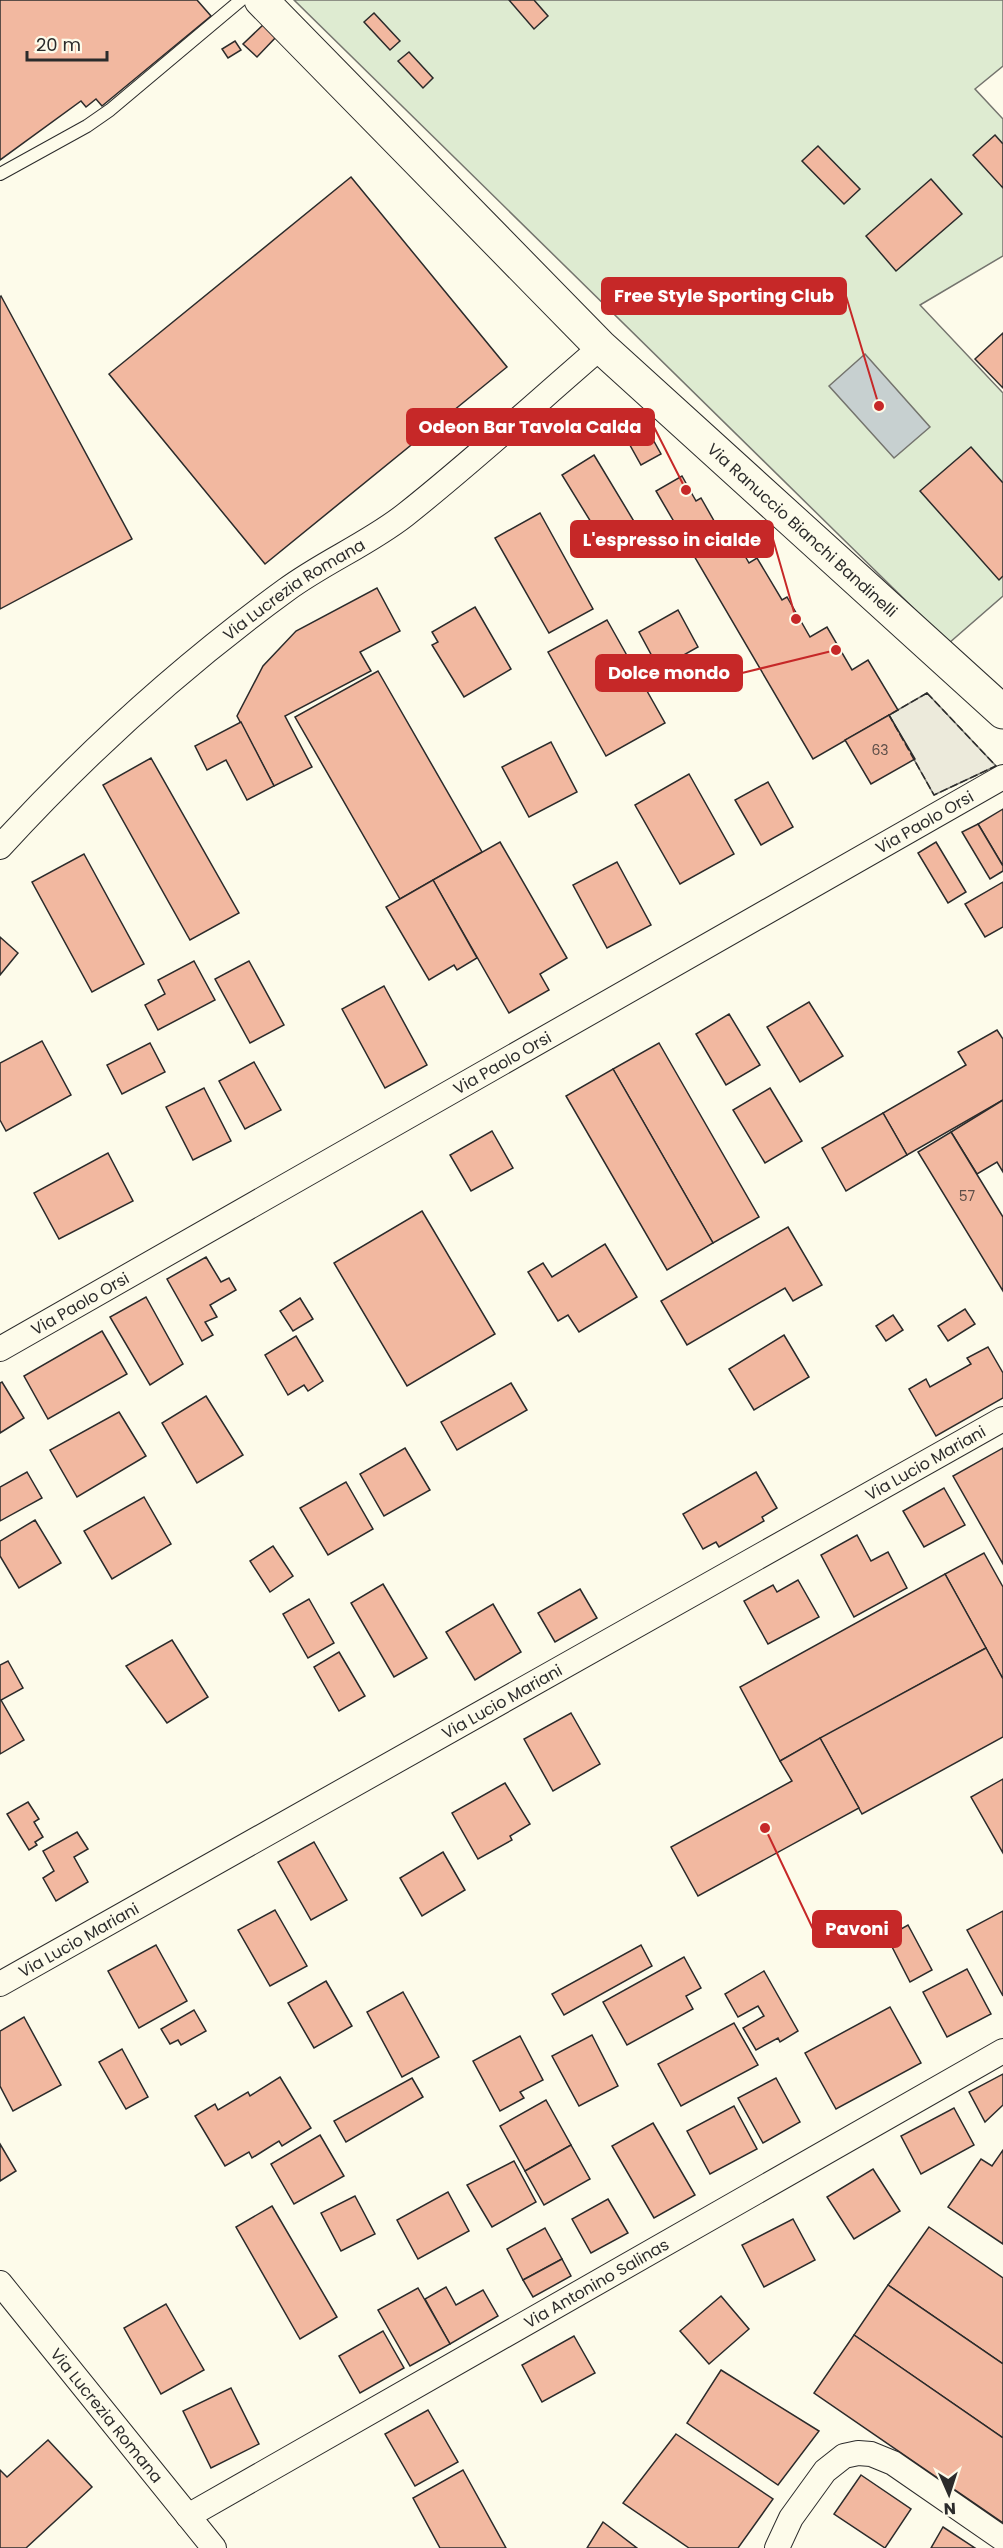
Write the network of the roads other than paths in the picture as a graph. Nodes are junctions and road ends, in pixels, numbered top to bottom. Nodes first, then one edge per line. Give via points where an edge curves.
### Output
1 (241, 0) edge
2 (261, 0) edge
3 (0, 174) edge
4 (601, 347) junction
5 (1003, 712) edge
6 (1003, 777) edge
7 (0, 847) edge
8 (0, 1349) edge
9 (1003, 1419) edge
10 (0, 1984) edge
11 (1003, 2051) edge
12 (0, 2283) edge
13 (188, 2516) junction
14 (1003, 2539) edge
15 (212, 2547) edge
16 (777, 2548) edge

1 - 3 lane via 104,114
2 - 4 street, Via Ranuccio Bianchi Bandinelli
4 - 5 street, Via Ranuccio Bianchi Bandinelli
4 - 7 street, Via Lucrezia Romana via 403,516 293,585 191,666 82,763
6 - 8 street, Via Paolo Orsi
9 - 10 street, Via Lucio Mariani
11 - 13 street, Via Antonino Salinas
12 - 13 street, Via Lucrezia Romana
13 - 15 street, Via Lucrezia Romana
14 - 16 street via 893,2463 858,2453 844,2457 825,2471 791,2518

